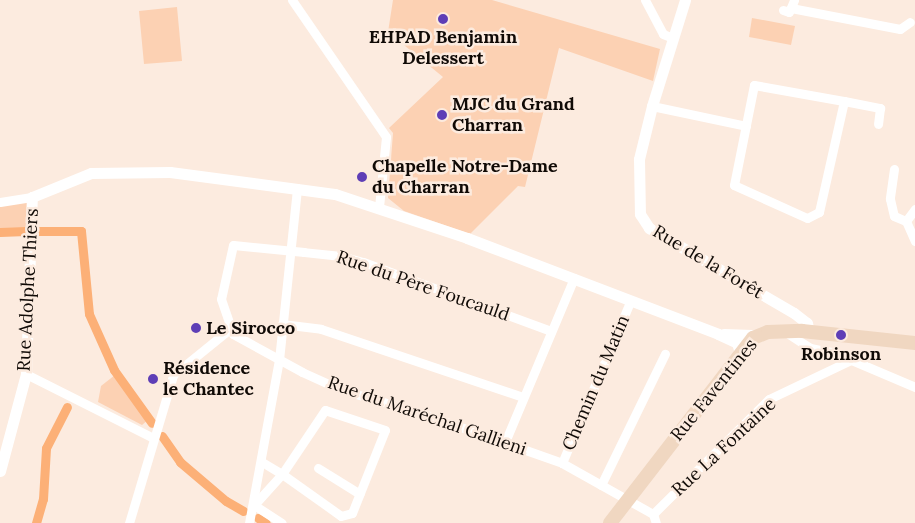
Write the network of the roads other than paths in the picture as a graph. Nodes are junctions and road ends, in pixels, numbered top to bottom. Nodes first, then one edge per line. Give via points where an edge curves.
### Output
1 (292, 0) edge
2 (645, 0) edge
3 (685, 0) edge
4 (789, 6) edge
5 (910, 22) dead end
6 (673, 38) junction
7 (844, 101) junction
8 (652, 106) junction
9 (878, 124) dead end
10 (746, 126) junction
11 (894, 169) dead end
12 (297, 188) junction
13 (32, 197) junction
14 (0, 202) edge
15 (379, 207) junction
16 (915, 209) edge
17 (906, 221) junction
18 (915, 241) edge
19 (290, 252) junction
20 (574, 278) junction
21 (630, 302) junction
22 (282, 324) junction
23 (231, 328) junction
24 (551, 331) junction
25 (784, 331) junction
26 (810, 332) junction
27 (718, 334) junction
28 (759, 336) junction
29 (915, 343) edge
30 (740, 352) junction
31 (665, 354) dead end
32 (853, 359) junction
33 (279, 360) junction
34 (26, 374) junction
35 (915, 387) edge
36 (523, 397) junction
37 (153, 438) junction
38 (505, 442) junction
39 (262, 462) junction
40 (562, 463) junction
41 (318, 468) dead end
42 (0, 471) edge
43 (282, 474) junction
44 (601, 485) junction
45 (360, 494) junction
46 (627, 500) junction
47 (254, 505) junction
48 (654, 519) edge
49 (129, 523) edge
50 (248, 523) edge
51 (282, 523) edge
52 (610, 523) edge

1 - 15 street via 386,137
2 - 6 street via 663,34
3 - 6 street, Rue de la Forêt
4 - 5 street via 900,29
6 - 8 street, Rue de la Forêt
7 - 9 street via 880,108
7 - 10 street via 754,85
7 - 10 street via 820,212 807,218 734,185
8 - 10 street
8 - 26 street, Rue de la Forêt via 639,160 638,198 640,214 649,228 794,314 807,323
11 - 17 street via 890,199 894,216
12 - 13 street via 170,172 91,174
12 - 15 street via 335,194
12 - 19 street
13 - 14 street
13 - 34 street, Rue Adolphe Thiers
15 - 20 street
16 - 17 street
17 - 18 street
19 - 22 street
19 - 23 street, Rue du Père Foucauld via 233,245 221,299
19 - 24 street, Rue du Père Foucauld via 356,260
20 - 21 street
20 - 24 street
21 - 27 street
21 - 40 street, Chemin du Matin
22 - 33 street
22 - 36 street via 321,329
23 - 33 street, Rue du Maréchal Gallieni via 233,334
23 - 37 street via 173,375
24 - 36 street
25 - 26 main road, Rue Faventines
25 - 28 main road, Rue Faventines
25 - 32 street via 810,348
26 - 29 main road, Rue Faventines
27 - 28 street
27 - 30 street via 737,343
28 - 30 main road, Rue Faventines
30 - 46 main road, Rue Faventines
31 - 44 street
32 - 35 street
32 - 48 street, Rue La Fontaine via 769,399
33 - 38 street, Rue du Maréchal Gallieni via 342,390
33 - 39 street
34 - 37 street
34 - 42 street, Rue Adolphe Thiers
36 - 38 street
37 - 49 street
38 - 40 street, Rue du Maréchal Gallieni
39 - 43 street
39 - 47 street
40 - 44 street, Rue du Maréchal Gallieni
41 - 45 street
43 - 45 street via 341,516 352,513
43 - 45 street via 325,410 385,430
43 - 47 street
44 - 46 street, Rue du Maréchal Gallieni
46 - 48 street, Rue du Maréchal Gallieni
46 - 52 main road, Rue Faventines
47 - 50 street
47 - 51 street

